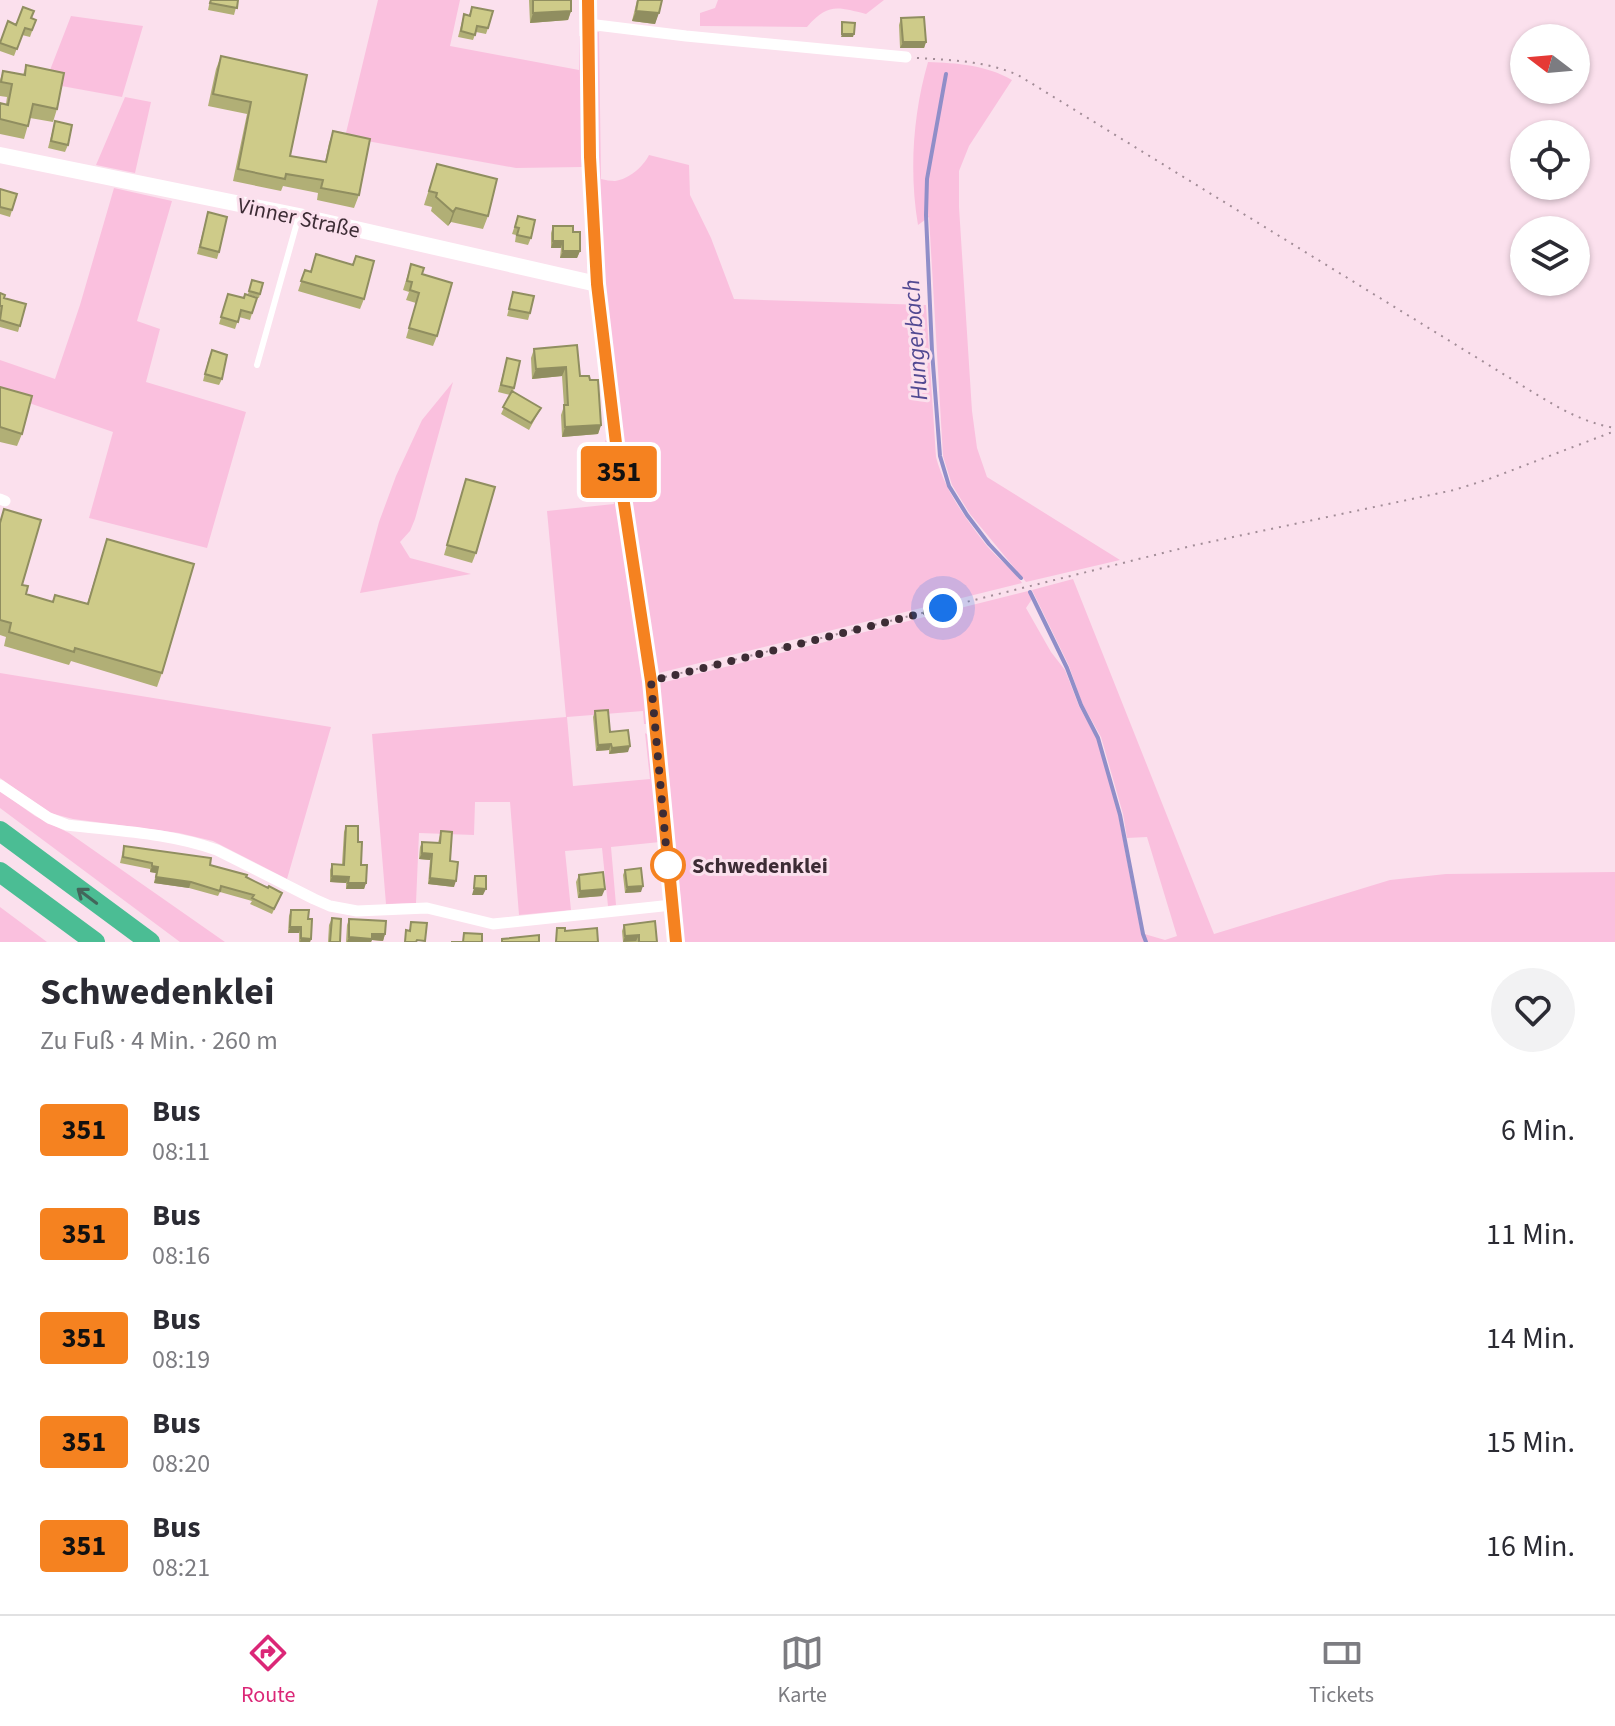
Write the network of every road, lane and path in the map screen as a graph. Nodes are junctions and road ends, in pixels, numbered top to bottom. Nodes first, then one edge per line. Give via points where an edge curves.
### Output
1 (588, 0) edge
2 (588, 24) junction
3 (906, 57) joint
4 (0, 155) edge
5 (299, 216) junction
6 (597, 284) junction
7 (257, 365) dead end
8 (1615, 430) edge
9 (651, 681) junction
10 (0, 785) edge
11 (0, 831) edge
12 (0, 872) edge
13 (672, 905) junction
14 (95, 942) edge
15 (150, 942) edge
16 (676, 942) edge

1 - 2 street
2 - 3 street
2 - 6 street
3 - 8 path via 970,61 1018,75 1574,417
4 - 5 street, Vinner Straße
5 - 6 street, Vinner Straße
5 - 7 lane
6 - 9 street
8 - 9 path via 1454,490 1191,546
9 - 13 street
10 - 13 street via 67,825 202,844 343,910 427,908 493,924
15 -> 11 highway
12 - 14 highway
13 - 16 street

